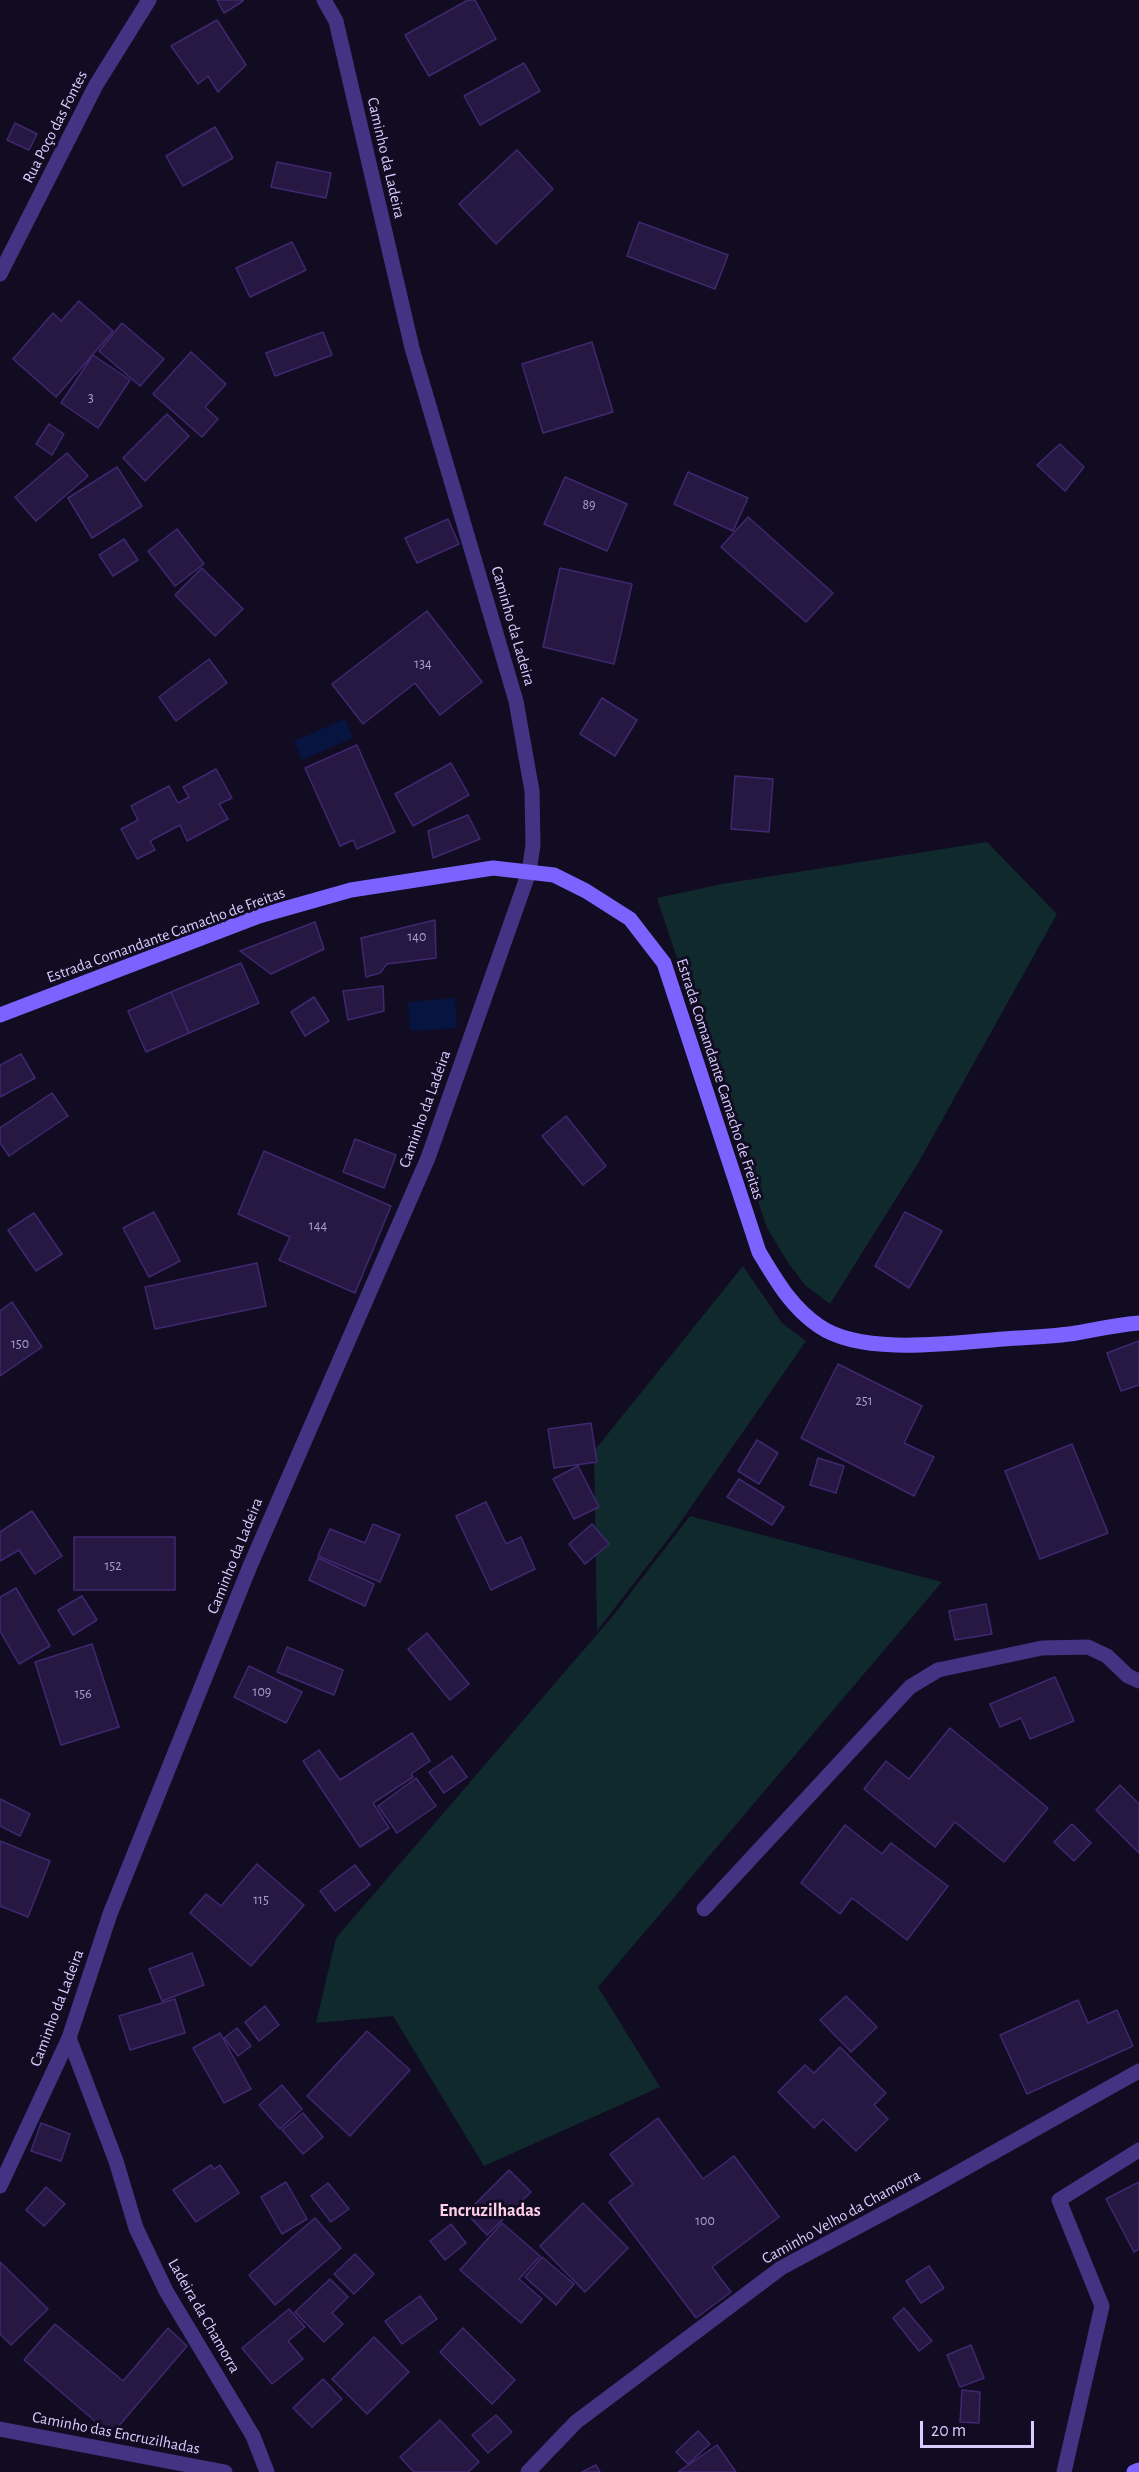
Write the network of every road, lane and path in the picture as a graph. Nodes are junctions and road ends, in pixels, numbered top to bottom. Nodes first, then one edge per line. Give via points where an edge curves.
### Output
1 (149, 0) edge
2 (324, 0) edge
3 (0, 274) edge
4 (528, 872) junction
5 (0, 1015) edge
6 (1139, 1323) edge
7 (1139, 1681) edge
8 (704, 1909) dead end
9 (69, 2038) junction
10 (1139, 2071) edge
11 (1139, 2150) edge
12 (0, 2187) edge
13 (0, 2429) edge
14 (1139, 2470) edge
15 (225, 2472) edge
16 (267, 2472) edge
17 (528, 2472) edge
18 (1064, 2472) edge
19 (1134, 2472) edge

1 - 3 street, Rua Poço das Fontes via 96,85
2 - 4 street, Caminho da Ladeira via 336,21 412,348 516,701 532,791 533,845
4 - 5 main road, Estrada Comandante Camacho de Freitas via 492,868 351,890 259,916
4 - 6 main road, Estrada Comandante Camacho de Freitas via 554,875 630,919 664,963 759,1252 797,1309 821,1328 846,1337 907,1347 1076,1333
4 - 9 street, Caminho da Ladeira via 428,1158 250,1566 110,1914
7 - 8 street via 1107,1656 1088,1647 1042,1648 938,1670 910,1687
9 - 12 street, Caminho da Ladeira
9 - 16 street, Ladeira da Chamorra via 116,2161 136,2228 166,2291 253,2436
10 - 17 street, Caminho Velho da Chamorra via 781,2268 576,2422
11 - 18 street via 1059,2200 1102,2306
13 - 15 street, Caminho das Encruzilhadas
14 - 19 main road

